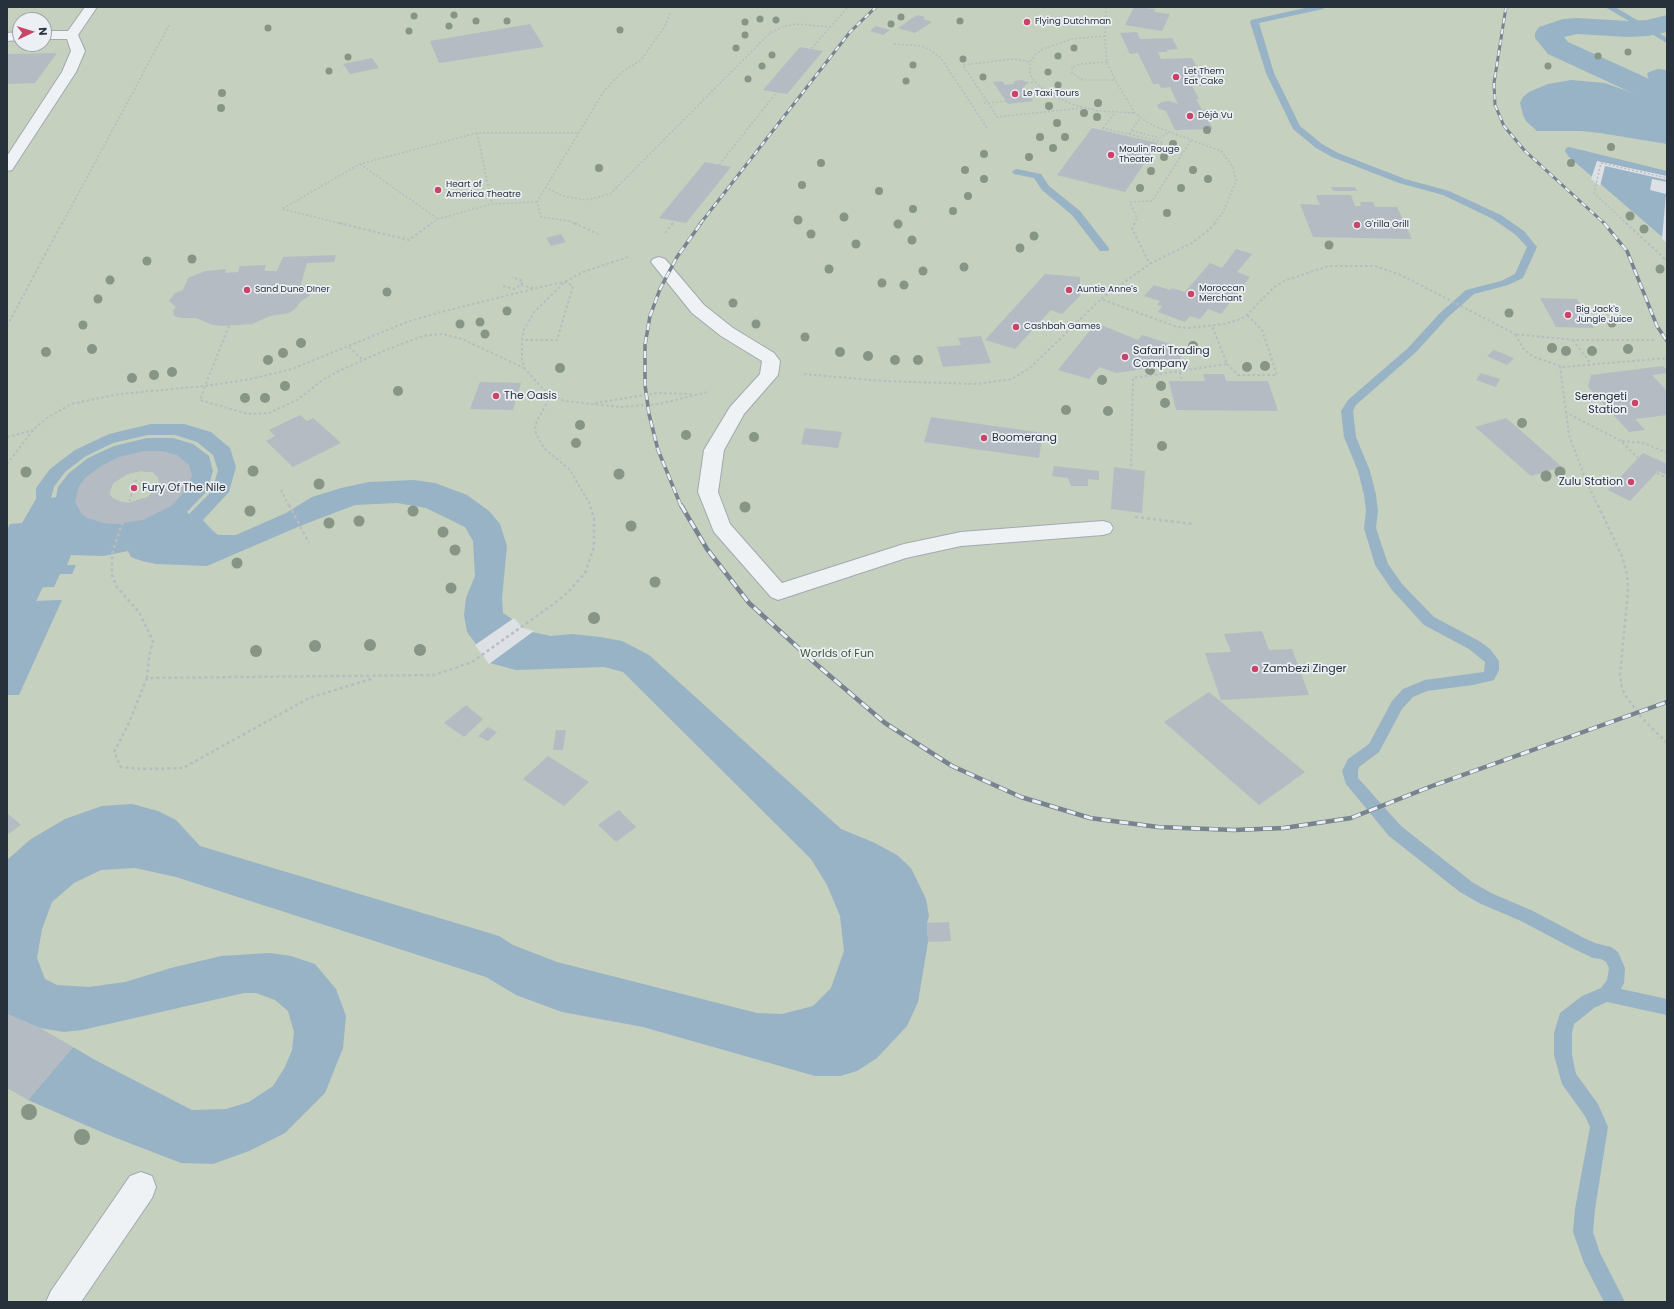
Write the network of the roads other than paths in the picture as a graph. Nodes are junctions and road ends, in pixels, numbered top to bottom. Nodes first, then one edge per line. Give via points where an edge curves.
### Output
1 (91, 7) edge
2 (72, 35) junction
3 (52, 36) edge
4 (7, 167) edge
5 (659, 262) dead end
6 (1103, 528) dead end
7 (141, 1187) dead end
8 (62, 1302) edge

1 - 2 lane
2 - 3 lane
2 - 4 lane via 78,51 69,72
5 - 6 lane via 698,309 771,361 769,375 737,411 714,450 708,492 721,527 778,592 904,551 961,539
7 - 8 lane

